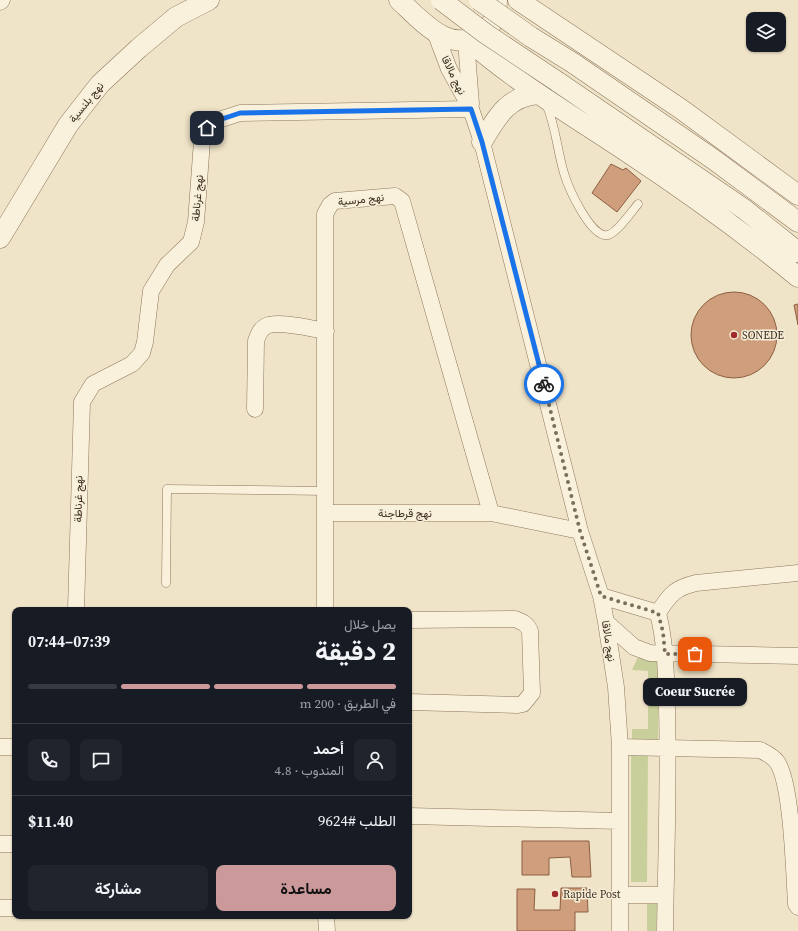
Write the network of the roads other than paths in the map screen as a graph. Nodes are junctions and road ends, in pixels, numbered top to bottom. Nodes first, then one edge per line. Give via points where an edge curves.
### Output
1 (2, 0) edge
2 (209, 0) edge
3 (399, 0) edge
4 (440, 0) edge
5 (478, 0) edge
6 (497, 0) edge
7 (518, 0) edge
8 (0, 2) edge
9 (435, 32) junction
10 (467, 40) junction
11 (540, 95) junction
12 (471, 109) junction
13 (482, 142) junction
14 (798, 195) edge
15 (638, 204) dead end
16 (798, 222) edge
17 (0, 238) edge
18 (798, 252) edge
19 (798, 276) edge
20 (326, 331) junction
21 (255, 409) dead end
22 (326, 491) junction
23 (325, 513) junction
24 (491, 513) junction
25 (580, 531) junction
26 (798, 573) edge
27 (166, 583) dead end
28 (601, 596) junction
29 (76, 607) edge
30 (325, 607) edge
31 (658, 613) junction
32 (412, 620) edge
33 (606, 622) junction
34 (665, 654) junction
35 (798, 656) edge
36 (412, 702) edge
37 (0, 747) edge
38 (12, 747) edge
39 (620, 747) junction
40 (668, 748) junction
41 (412, 816) edge
42 (620, 821) junction
43 (0, 844) edge
44 (12, 844) edge
45 (620, 895) junction
46 (665, 895) junction
47 (798, 907) edge
48 (0, 908) edge
49 (12, 908) edge
50 (326, 919) edge
51 (326, 931) edge
52 (620, 931) edge
53 (665, 931) edge

1 - 8 street
2 - 17 street, نهج بلنسية via 176,17 100,84 68,125
3 - 9 street
4 - 18 street, bridge via 737,204
5 - 16 street, bridge via 713,159
6 - 10 street via 496,12 486,31
7 - 14 street via 682,109
9 - 10 street via 456,41
9 - 12 street, نهج مالاقا via 449,69
10 - 11 street via 490,60
10 - 12 street
11 - 13 street via 521,97 506,107
11 - 15 lane via 554,124 565,175 586,218 597,232 604,235 613,233
11 - 19 street via 688,193
12 - 13 street, نهج مالاقا
12 - 29 street, نهج غرناطة via 240,113 219,120 207,128 202,141 196,222 190,242 167,265 152,291 142,353 132,364 93,384 82,402
13 - 25 street, نهج مالاقا
20 - 21 street via 276,324 266,326 258,332
20 - 22 street, نهج مرسية
20 - 24 street, نهج مرسية via 327,210 335,201 395,196 402,201
22 - 23 street, نهج مرسية
22 - 27 lane via 167,489
23 - 24 street, نهج قرطاجنة
23 - 30 street
24 - 25 street, نهج قرطاجنة
25 - 28 street, نهج مالاقا
26 - 31 street via 696,583 680,587 672,593
28 - 31 street
28 - 33 street, نهج مالاقا
31 - 34 street
32 - 36 street via 522,621 528,625 530,632 532,693 523,704 518,705
33 - 34 street via 634,647 650,653
33 - 39 street, نهج مالاقا via 616,687
34 - 35 street
34 - 40 street
37 - 38 street
39 - 40 street
39 - 42 street, نهج مالاقا
40 - 46 street
40 - 47 street via 760,750 770,754 778,762 786,788
41 - 42 street
42 - 45 street, نهج مالاقا
43 - 44 street
45 - 46 street
45 - 52 street, نهج مالاقا
46 - 53 street
48 - 49 street
50 - 51 street

